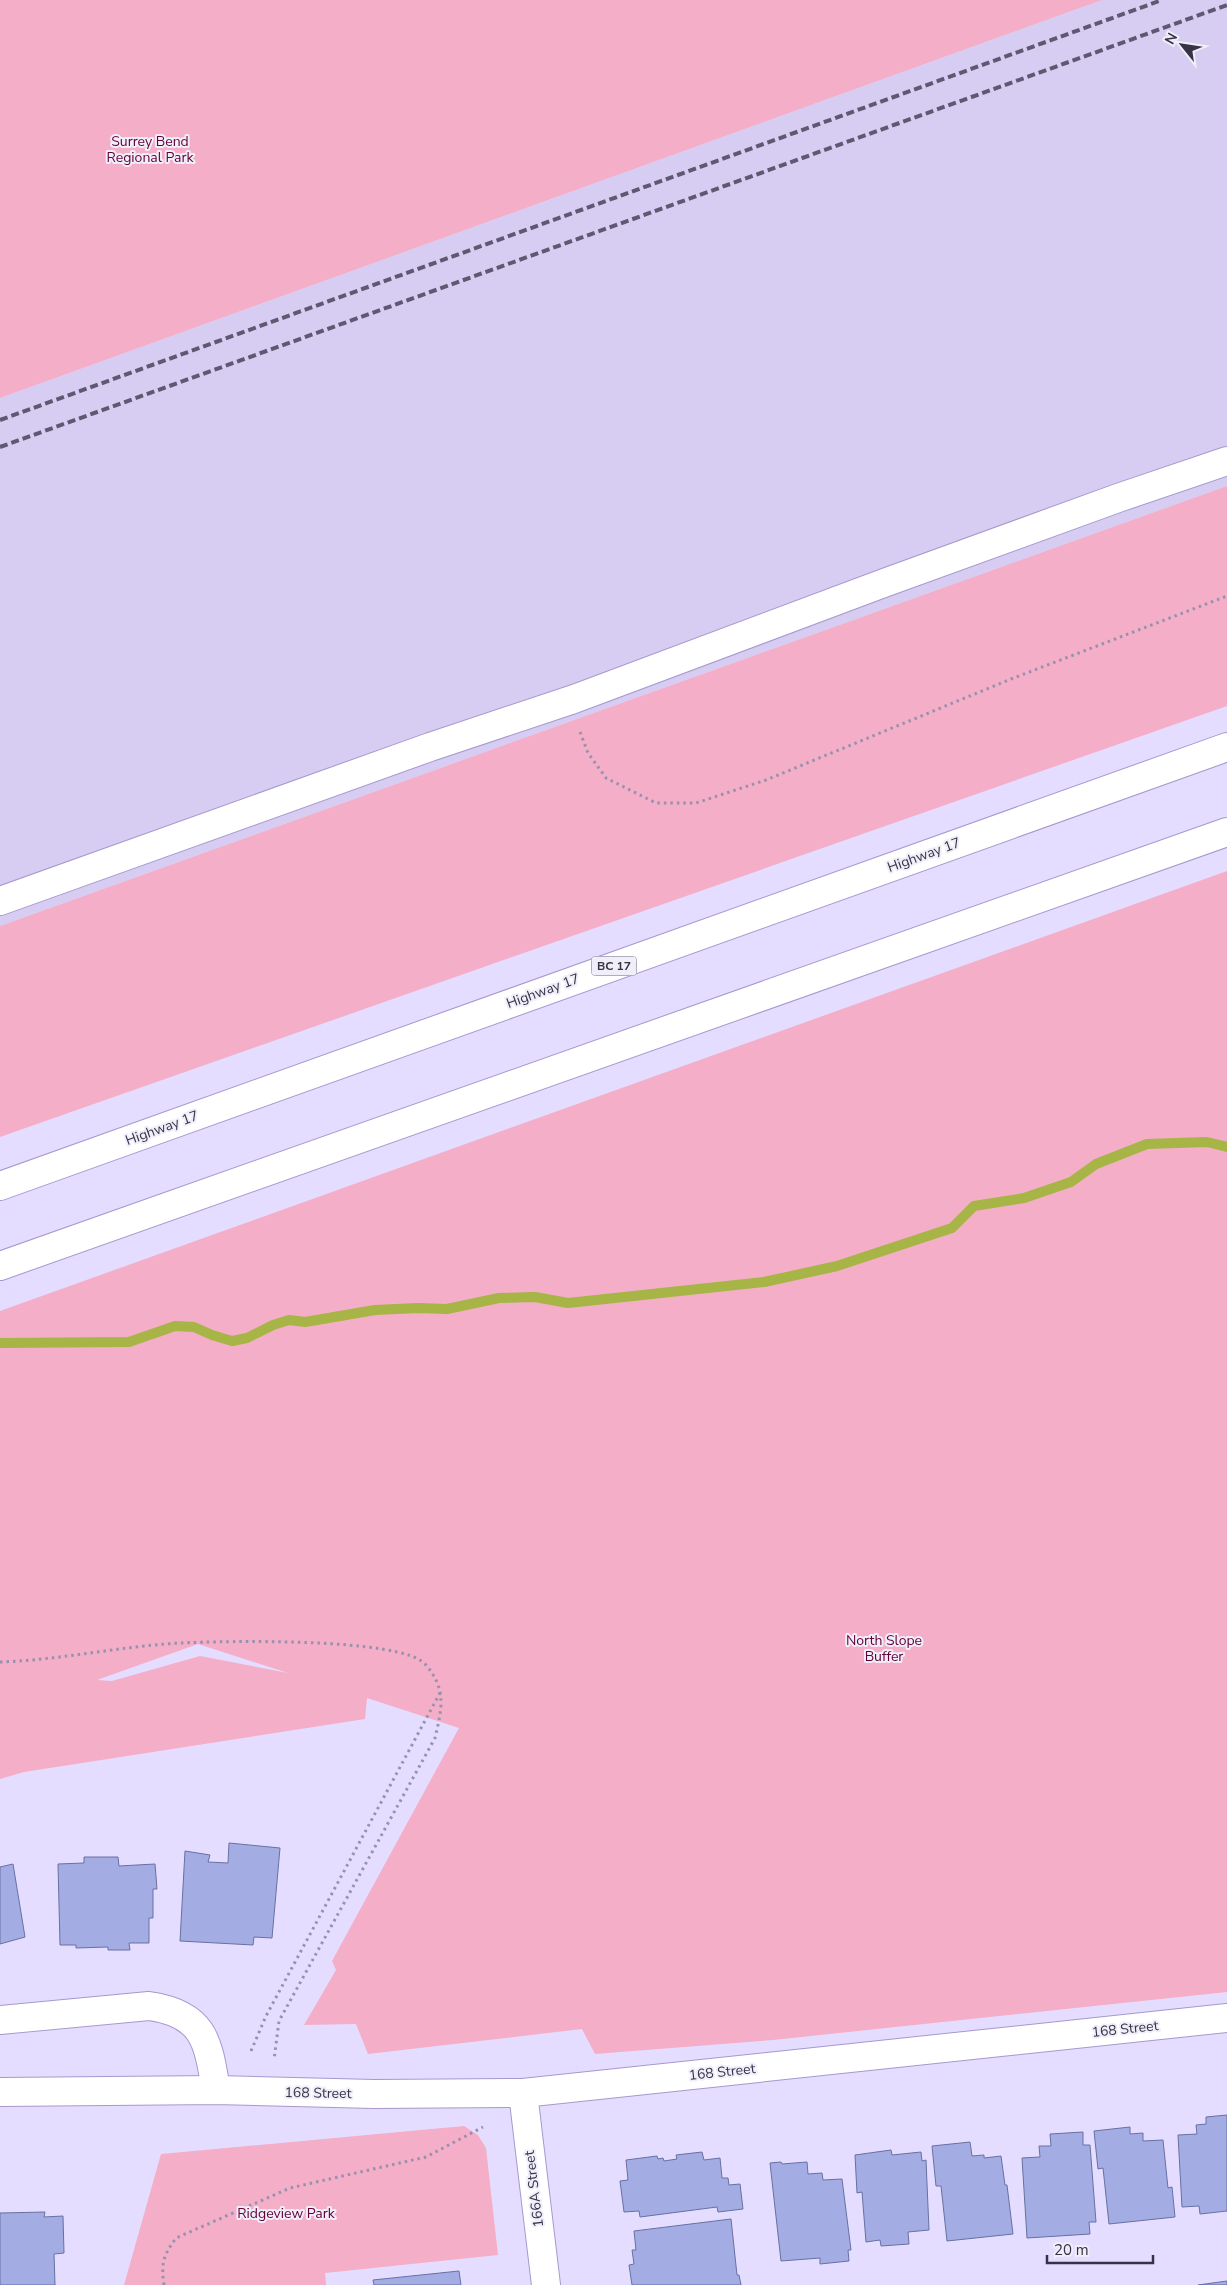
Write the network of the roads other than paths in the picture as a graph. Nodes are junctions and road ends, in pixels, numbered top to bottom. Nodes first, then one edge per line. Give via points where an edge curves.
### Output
1 (1227, 461) edge
2 (1227, 747) edge
3 (1227, 832) edge
4 (0, 901) edge
5 (0, 1186) edge
6 (0, 1266) edge
7 (1227, 2018) edge
8 (0, 2020) edge
9 (216, 2090) junction
10 (0, 2092) edge
11 (523, 2093) junction
12 (546, 2285) edge

1 - 4 main road via 884,583 574,699 430,747
2 - 5 main road, Highway 17 / BC 17
3 - 6 main road
7 - 11 main road, 168 Street
8 - 9 main road via 149,2006 168,2009 184,2016 199,2029 209,2048
9 - 10 main road, 168 Street
9 - 11 main road, 168 Street
11 - 12 main road, 166A Street

